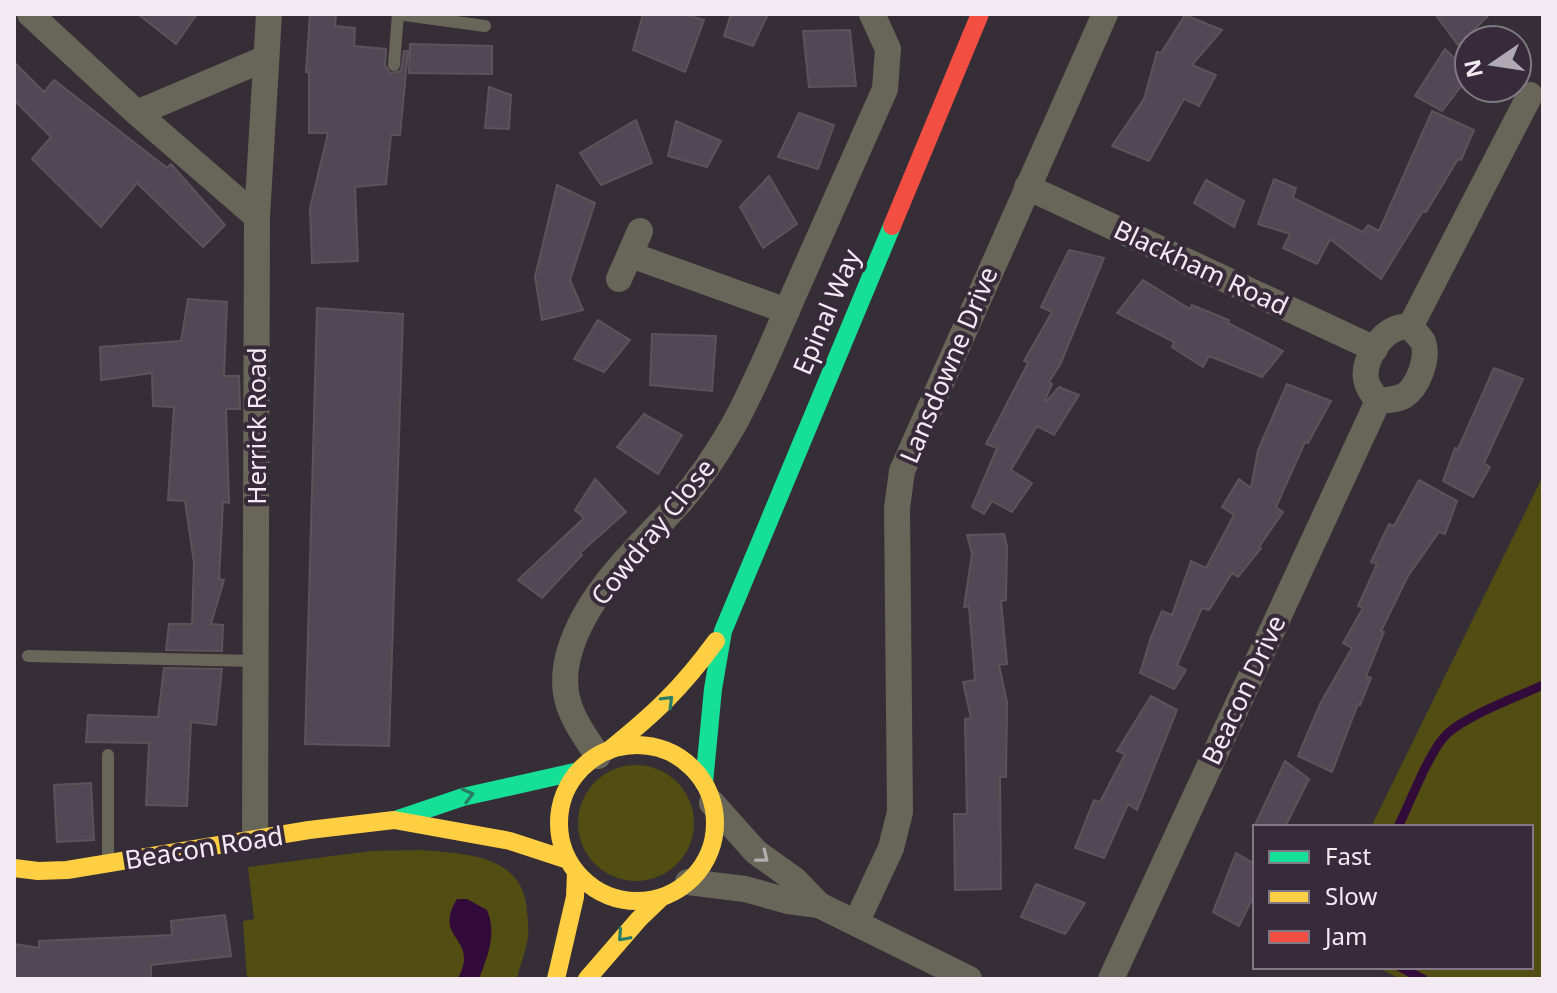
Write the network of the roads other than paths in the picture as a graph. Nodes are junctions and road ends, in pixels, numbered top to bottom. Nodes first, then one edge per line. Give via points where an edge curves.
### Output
1 (30, 14) edge
2 (269, 14) edge
3 (397, 14) edge
4 (872, 14) edge
5 (980, 14) edge
6 (1105, 14) edge
7 (485, 26) dead end
8 (266, 58) junction
9 (394, 65) dead end
10 (1525, 104) edge
11 (137, 113) junction
12 (1027, 187) junction
13 (257, 217) junction
14 (619, 279) dead end
15 (787, 311) junction
16 (1410, 327) junction
17 (1375, 349) junction
18 (1378, 401) junction
19 (723, 631) junction
20 (28, 656) dead end
21 (256, 661) junction
22 (108, 755) dead end
23 (595, 759) junction
24 (708, 793) junction
25 (394, 820) junction
26 (255, 839) junction
27 (108, 863) junction
28 (572, 866) junction
29 (14, 868) edge
30 (688, 882) junction
31 (662, 897) junction
32 (819, 905) junction
33 (856, 923) junction
34 (956, 976) edge
35 (556, 979) edge
36 (587, 979) edge
37 (1111, 979) edge

1 - 11 street
2 - 8 street, Herrick Road
3 - 7 lane
3 - 9 lane
4 - 15 street, Cowdray Close via 888,49 885,89
5 - 19 main road, Epinal Way
6 - 12 street, Lansdowne Drive
8 - 11 street
8 - 13 street, Herrick Road
10 - 16 street
11 - 13 street
12 - 17 street, Blackham Road
12 - 33 street, Lansdowne Drive via 902,471 897,508 900,812 891,848
13 - 21 street, Herrick Road
14 - 15 street via 636,243
15 - 23 street, Cowdray Close via 733,426 708,466 609,581 571,647 564,675 566,699
16 - 17 street via 1397,328
16 - 18 street via 1422,340 1421,371 1406,394
17 - 18 street via 1365,378
18 - 37 street, Beacon Drive
23 -> 19 main road, Epinal Way via 657,712
19 - 24 main road, Epinal Way via 713,689
20 - 21 lane
21 - 26 street, Herrick Road
22 - 27 lane
23 - 24 main road via 629,745 662,750 690,766
25 -> 23 main road, Beacon Road
23 - 28 main road via 568,786 561,804 561,842
24 - 30 main road via 715,825 711,847
24 -> 32 street via 756,852
25 - 26 main road, Beacon Road
25 - 28 main road, Beacon Road via 510,841
26 - 27 main road, Beacon Road
27 - 29 main road, Beacon Road via 67,870
28 - 31 main road via 606,895 644,901
28 - 35 main road via 575,897
30 - 31 main road
30 - 32 street
31 -> 36 main road
32 - 33 street
33 - 34 street

